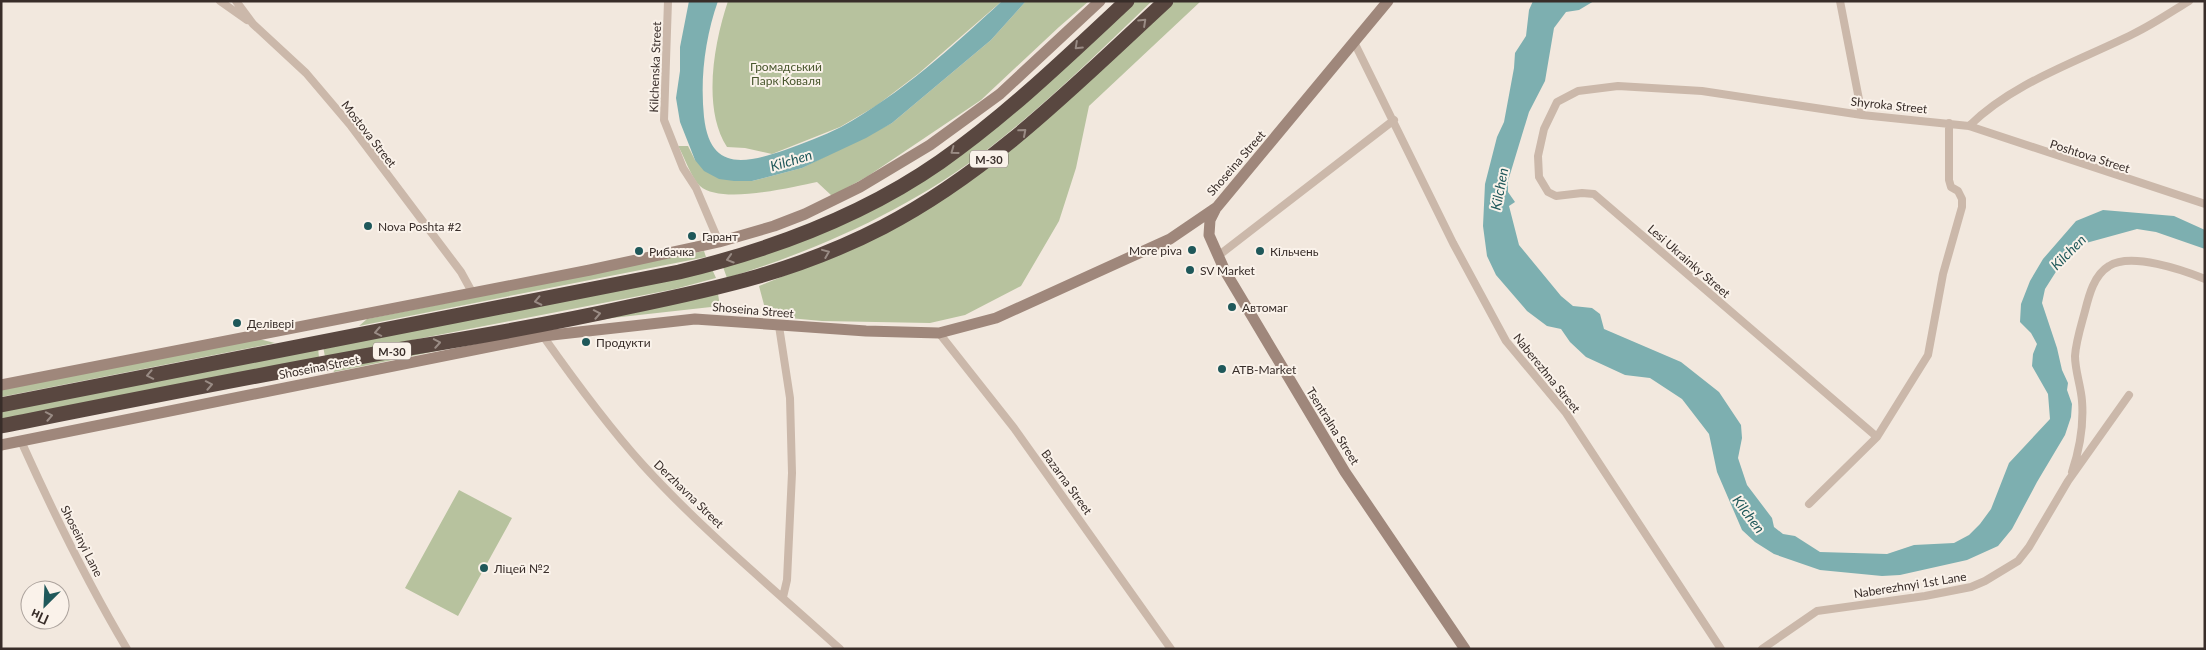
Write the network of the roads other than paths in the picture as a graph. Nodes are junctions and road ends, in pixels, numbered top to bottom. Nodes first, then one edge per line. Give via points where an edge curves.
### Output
1 (220, 1) edge
2 (236, 1) edge
3 (668, 1) edge
4 (1100, 1) edge
5 (1127, 1) edge
6 (1166, 1) edge
7 (1388, 1) edge
8 (1840, 1) edge
9 (2189, 1) edge
10 (253, 24) junction
11 (1354, 42) junction
12 (1557, 102) joint
13 (1862, 115) junction
14 (1394, 120) junction
15 (1949, 123) junction
16 (1969, 126) junction
17 (2205, 204) edge
18 (1217, 207) junction
19 (719, 242) junction
20 (1218, 256) junction
21 (2205, 279) edge
22 (472, 292) junction
23 (779, 326) junction
24 (939, 333) junction
25 (543, 336) junction
26 (1, 385) edge
27 (2129, 395) dead end
28 (1, 405) edge
29 (1, 426) edge
30 (1877, 437) junction
31 (22, 441) junction
32 (1, 445) edge
33 (2068, 481) junction
34 (1809, 504) dead end
35 (783, 597) junction
36 (127, 649) edge
37 (840, 649) edge
38 (1171, 649) edge
39 (1465, 649) edge
40 (1721, 649) edge
41 (1762, 649) edge

1 - 10 street
2 - 10 street, Mostova Street
3 - 19 street, Kilchenska Street via 664,120
4 - 19 street via 1000,94 930,145 860,187 805,214
5 -> 28 highway, М-30 via 998,117 938,163 858,210 777,244 679,272
29 -> 6 highway, М-30 via 575,318 732,285 797,265 886,226 984,163 1026,130
7 - 11 street, Shoseina Street
8 - 13 street
9 - 16 street via 2134,34 2025,85 1988,107
10 - 22 street, Mostova Street via 306,73 350,126 461,272
11 - 14 street, Naberezhna Street
11 - 18 street, Shoseina Street
12 - 13 street, Shyroka Street via 1578,91 1618,86 1702,91
12 - 30 street, Lesi Ukrainky Street via 1544,130 1538,156 1539,177 1548,192 1556,196 1594,194
13 - 15 street, Shyroka Street
14 - 20 street
14 - 40 street, Naberezhna Street via 1454,244 1506,341 1566,413
15 - 16 street, Shyroka Street
15 - 30 street via 1949,180 1962,199 1960,217 1943,274 1928,355
16 - 17 street, Poshtova Street
18 - 20 street, Tsentralna Street via 1210,220 1209,235
18 - 24 street, Shoseina Street via 1170,239 1078,282 996,318
19 - 22 street
20 - 39 street, Tsentralna Street via 1345,472
21 - 33 street via 2182,270 2140,262 2115,263 2098,278 2090,290 2075,356 2082,402 2082,443
22 - 26 street
23 - 24 street, Shoseina Street
23 - 25 street, Shoseina Street via 696,319
23 - 35 street via 790,398 792,473
24 - 38 street, Bazarna Street via 1014,428
25 - 31 street, Shoseina Street
25 - 35 street, Derzhavna Street via 643,464
27 - 33 street, Naberezhnyi 1st Lane
30 - 34 street
31 - 32 street, Shoseina Street
31 - 36 street, Shoseinyi Lane via 45,494
33 - 41 street, Naberezhnyi 1st Lane via 2018,561 1985,581 1925,596 1817,611
35 - 37 street, Derzhavna Street

